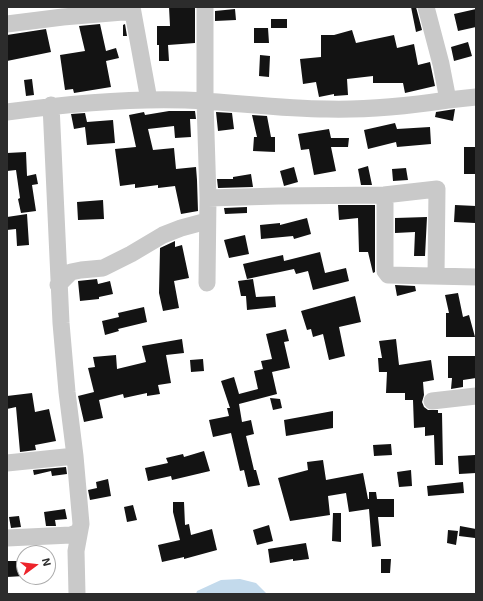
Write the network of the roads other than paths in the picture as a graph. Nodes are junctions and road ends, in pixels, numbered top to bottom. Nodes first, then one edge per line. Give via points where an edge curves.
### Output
1 (205, 7) edge
2 (426, 7) edge
3 (133, 10) edge
4 (7, 24) edge
5 (476, 97) edge
6 (149, 100) junction
7 (448, 100) junction
8 (205, 101) junction
9 (51, 105) junction
10 (7, 112) edge
11 (384, 195) junction
12 (208, 198) junction
13 (207, 221) junction
14 (436, 276) junction
15 (476, 276) edge
16 (207, 283) dead end
17 (58, 285) junction
18 (476, 396) edge
19 (432, 401) dead end
20 (76, 456) junction
21 (7, 463) edge
22 (79, 532) junction
23 (7, 538) edge
24 (77, 594) edge

1 - 8 street
2 - 7 street
3 - 4 street
3 - 6 street
5 - 7 street
6 - 8 street
6 - 9 street
7 - 8 street via 381,107 327,109
8 - 12 street
9 - 10 street
9 - 17 street
11 - 12 street
11 - 14 street via 385,271 388,275 394,276
11 - 14 street via 437,189
12 - 13 street
13 - 16 street
13 - 17 street via 163,235 103,268 71,272
14 - 15 street
17 - 20 street via 67,392
18 - 19 street
20 - 21 street
20 - 22 street via 81,524
22 - 23 street via 71,535
22 - 24 street via 76,552

